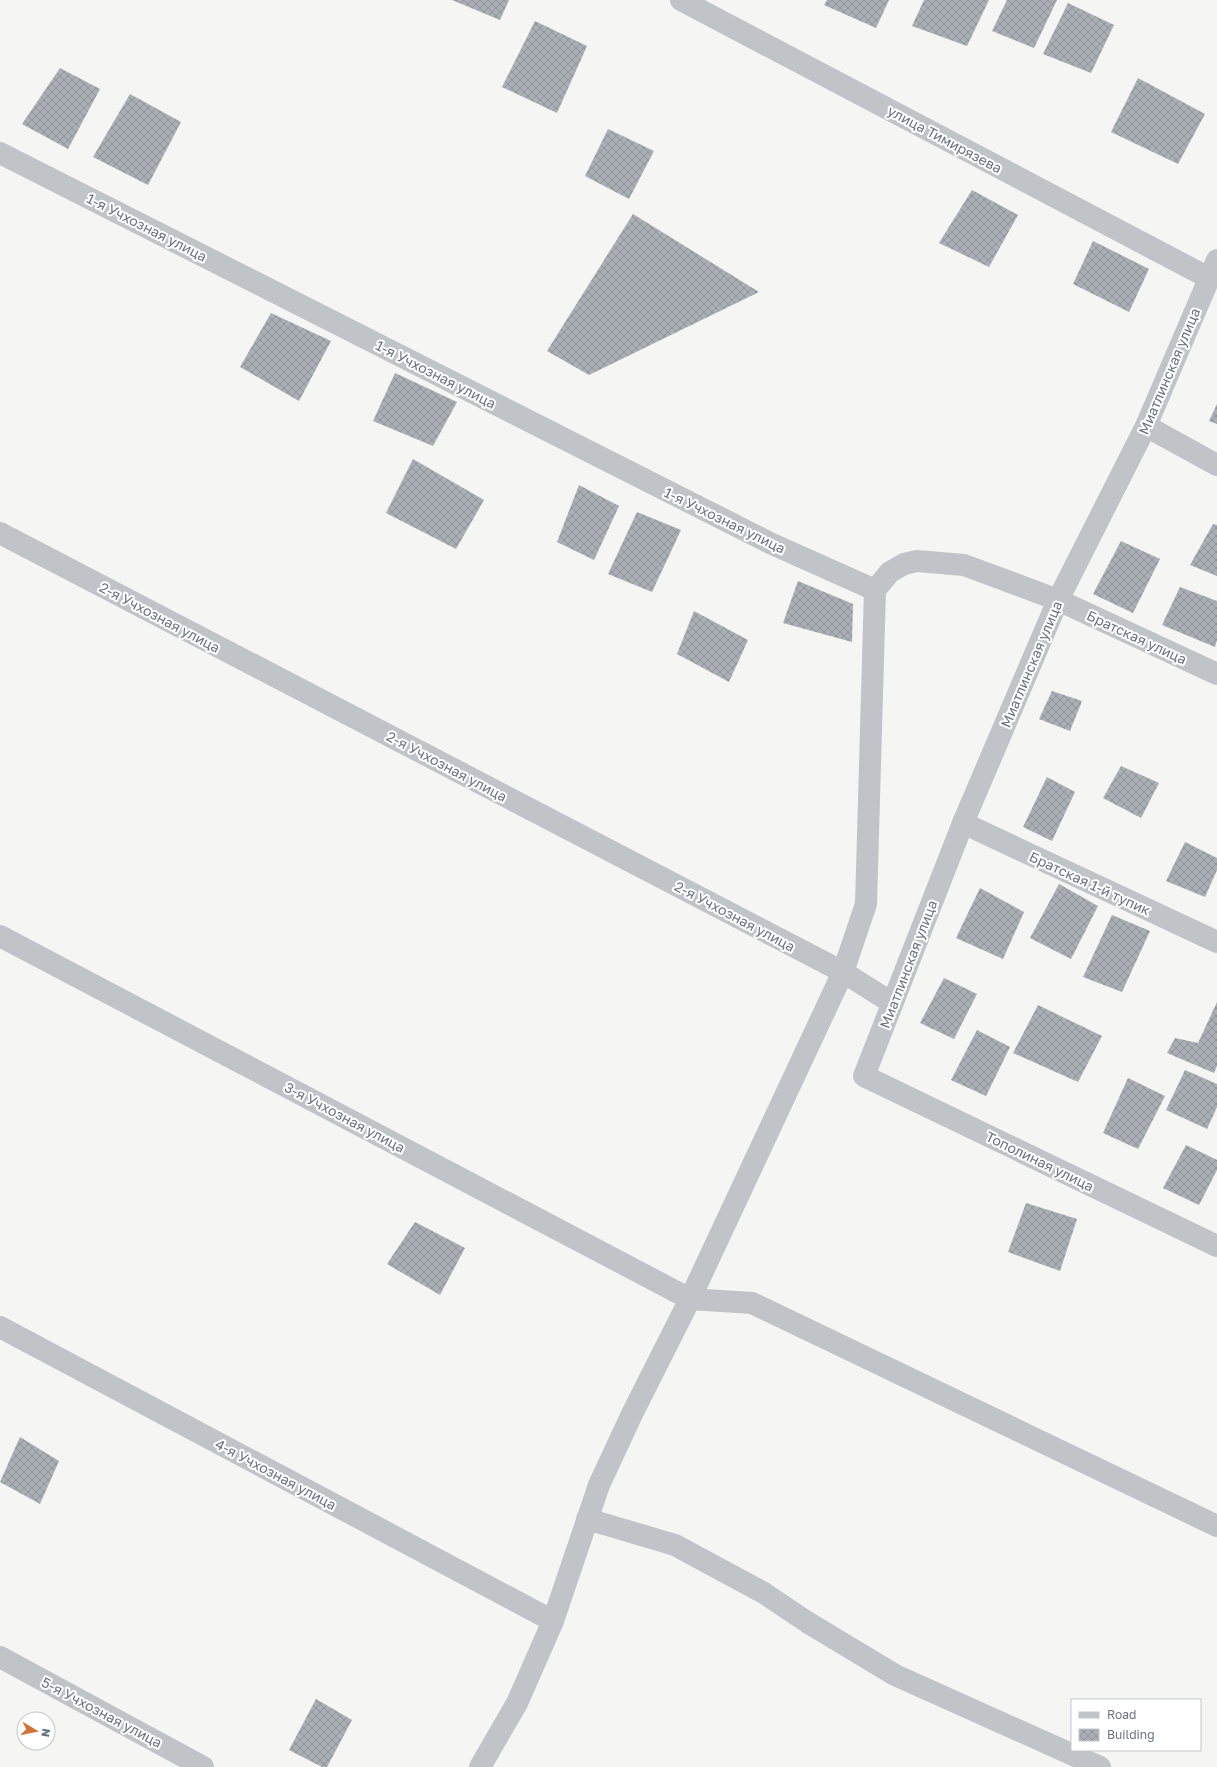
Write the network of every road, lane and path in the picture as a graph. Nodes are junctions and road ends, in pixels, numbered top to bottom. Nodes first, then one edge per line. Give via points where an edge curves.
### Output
1 (682, 0) edge
2 (0, 153) edge
3 (1213, 269) edge
4 (1146, 426) junction
5 (1217, 465) edge
6 (0, 533) edge
7 (875, 590) junction
8 (1058, 600) junction
9 (1217, 674) edge
10 (963, 823) junction
11 (0, 936) edge
12 (1217, 942) edge
13 (842, 972) junction
14 (892, 1003) junction
15 (864, 1076) joint
16 (1217, 1246) edge
17 (690, 1299) junction
18 (0, 1327) edge
19 (587, 1519) junction
20 (1217, 1526) edge
21 (553, 1621) junction
22 (0, 1657) edge
23 (482, 1766) edge
24 (203, 1767) edge
25 (1100, 1767) edge

1 - 3 street, улица Тимирязева
2 - 7 street, 1-я Учхозная улица via 770,543
3 - 4 street, Миатлинская улица
4 - 5 street
4 - 8 street, Миатлинская улица
6 - 13 street, 2-я Учхозная улица
7 - 8 street, Братская улица via 890,572 904,564 917,561 964,565
7 - 13 street via 866,904
8 - 9 street, Братская улица
8 - 10 street, Миатлинская улица
10 - 12 street, Братская 1-й тупик
10 - 14 street, Миатлинская улица
11 - 17 street, 3-я Учхозная улица
13 - 14 street, 2-я Учхозная улица
13 - 17 street
14 - 15 street, Миатлинская улица
15 - 16 street, Тополиная улица
17 - 19 street via 632,1414 599,1485
17 - 20 street via 752,1303
18 - 21 street, 4-я Учхозная улица
19 - 21 street
19 - 25 street via 675,1544 764,1593 806,1622 895,1675
21 - 23 street via 517,1703
22 - 24 street, 5-я Учхозная улица

